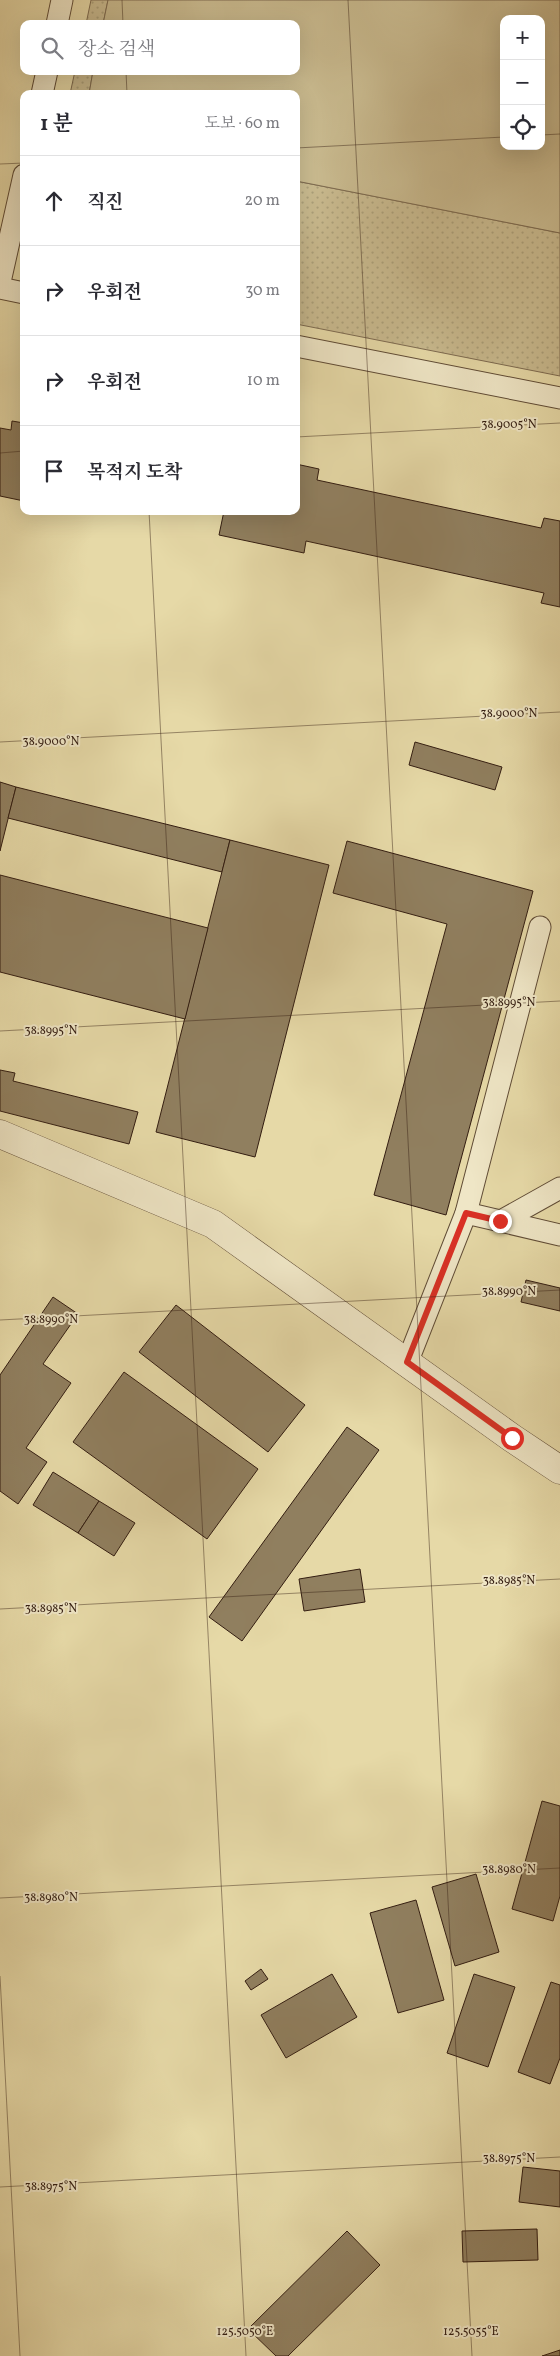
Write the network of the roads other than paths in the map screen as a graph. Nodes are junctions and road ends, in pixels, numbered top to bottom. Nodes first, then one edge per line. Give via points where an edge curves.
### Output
1 (62, 0) edge
2 (58, 20) edge
3 (46, 75) edge
4 (43, 90) edge
5 (20, 193) edge
6 (0, 282) edge
7 (0, 288) edge
8 (20, 292) edge
9 (300, 347) edge
10 (560, 398) edge
11 (540, 927) dead end
12 (0, 1134) edge
13 (560, 1188) edge
14 (466, 1213) junction
15 (500, 1221) junction
16 (560, 1235) edge
17 (407, 1362) junction
18 (560, 1470) edge

1 - 2 lane
3 - 4 lane
5 - 6 lane
7 - 8 lane
9 - 10 lane
11 - 14 lane
12 - 17 street via 213,1224
13 - 15 lane
14 - 15 lane
14 - 17 lane
15 - 16 lane
17 - 18 street

